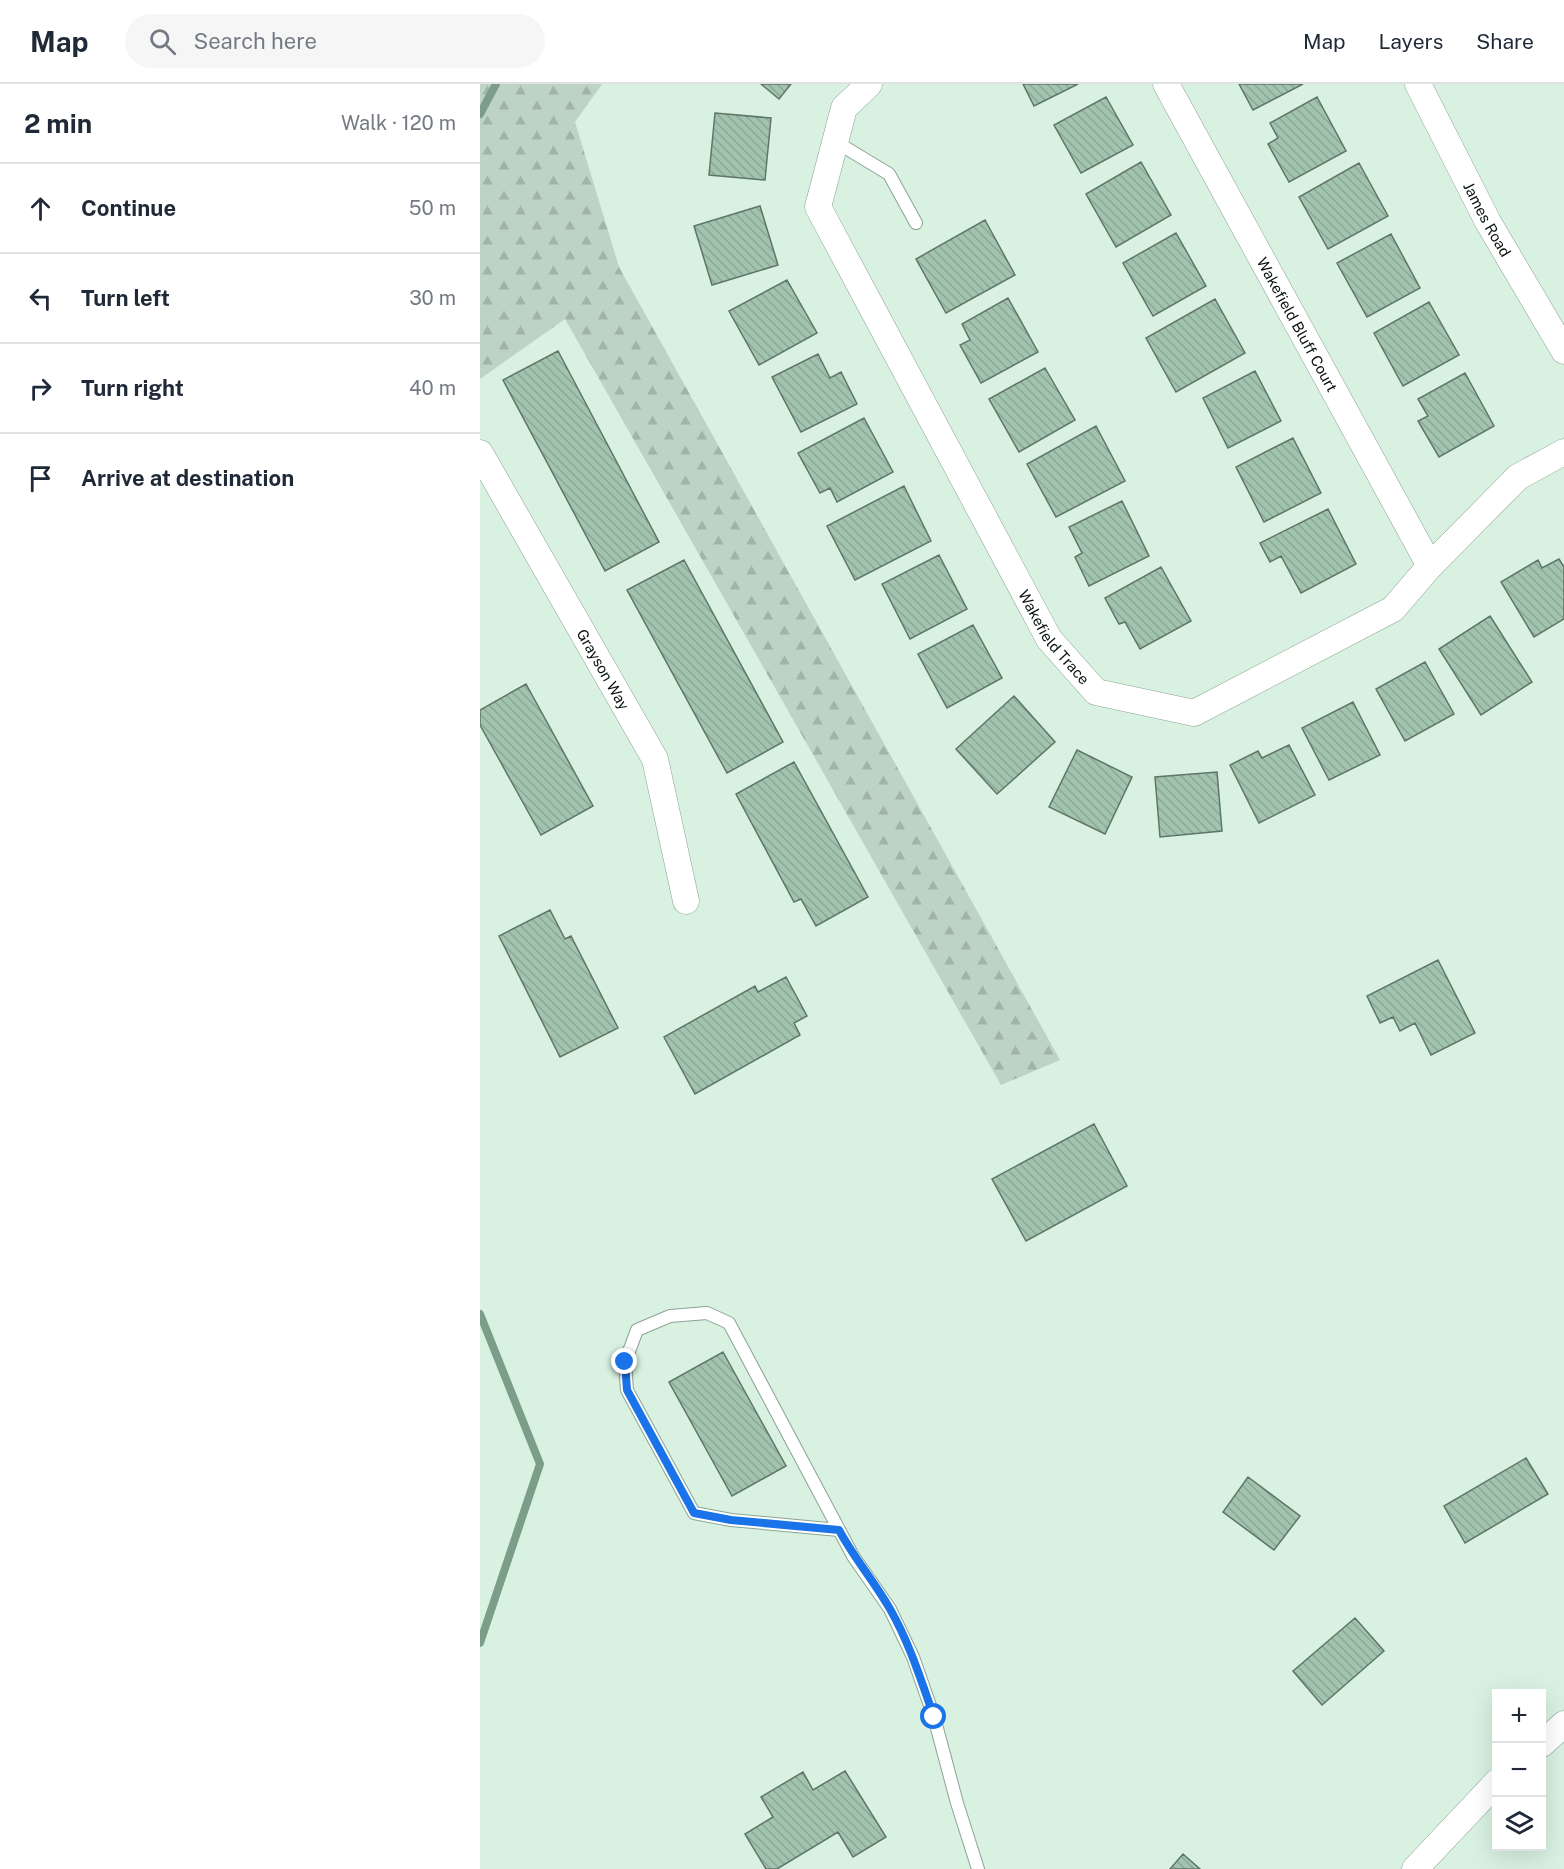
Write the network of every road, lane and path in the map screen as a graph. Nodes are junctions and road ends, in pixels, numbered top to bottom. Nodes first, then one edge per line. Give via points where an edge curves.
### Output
1 (869, 84) edge
2 (1166, 84) edge
3 (1418, 84) edge
4 (836, 142) junction
5 (916, 223) dead end
6 (1564, 351) edge
7 (1564, 452) edge
8 (480, 453) edge
9 (1430, 566) junction
10 (686, 901) dead end
11 (839, 1530) junction
12 (1564, 1724) edge
13 (1543, 1743) edge
14 (1492, 1787) edge
15 (978, 1869) edge
16 (1415, 1869) edge

1 - 4 street, Wakefield Trace via 844,108
2 - 9 street, Wakefield Bluff Court
3 - 6 street, James Road via 1488,222
4 - 5 lane via 889,174
4 - 9 street, Wakefield Trace via 818,207 1049,639 1096,692 1194,713 1393,609
7 - 9 street, Wakefield Trace via 1518,477
8 - 10 street, Grayson Way via 655,759
11 - 11 lane via 729,1323 707,1313 670,1316 637,1330 625,1362 627,1390 694,1513
11 - 15 lane via 890,1609 913,1657
12 - 13 street
14 - 16 street

